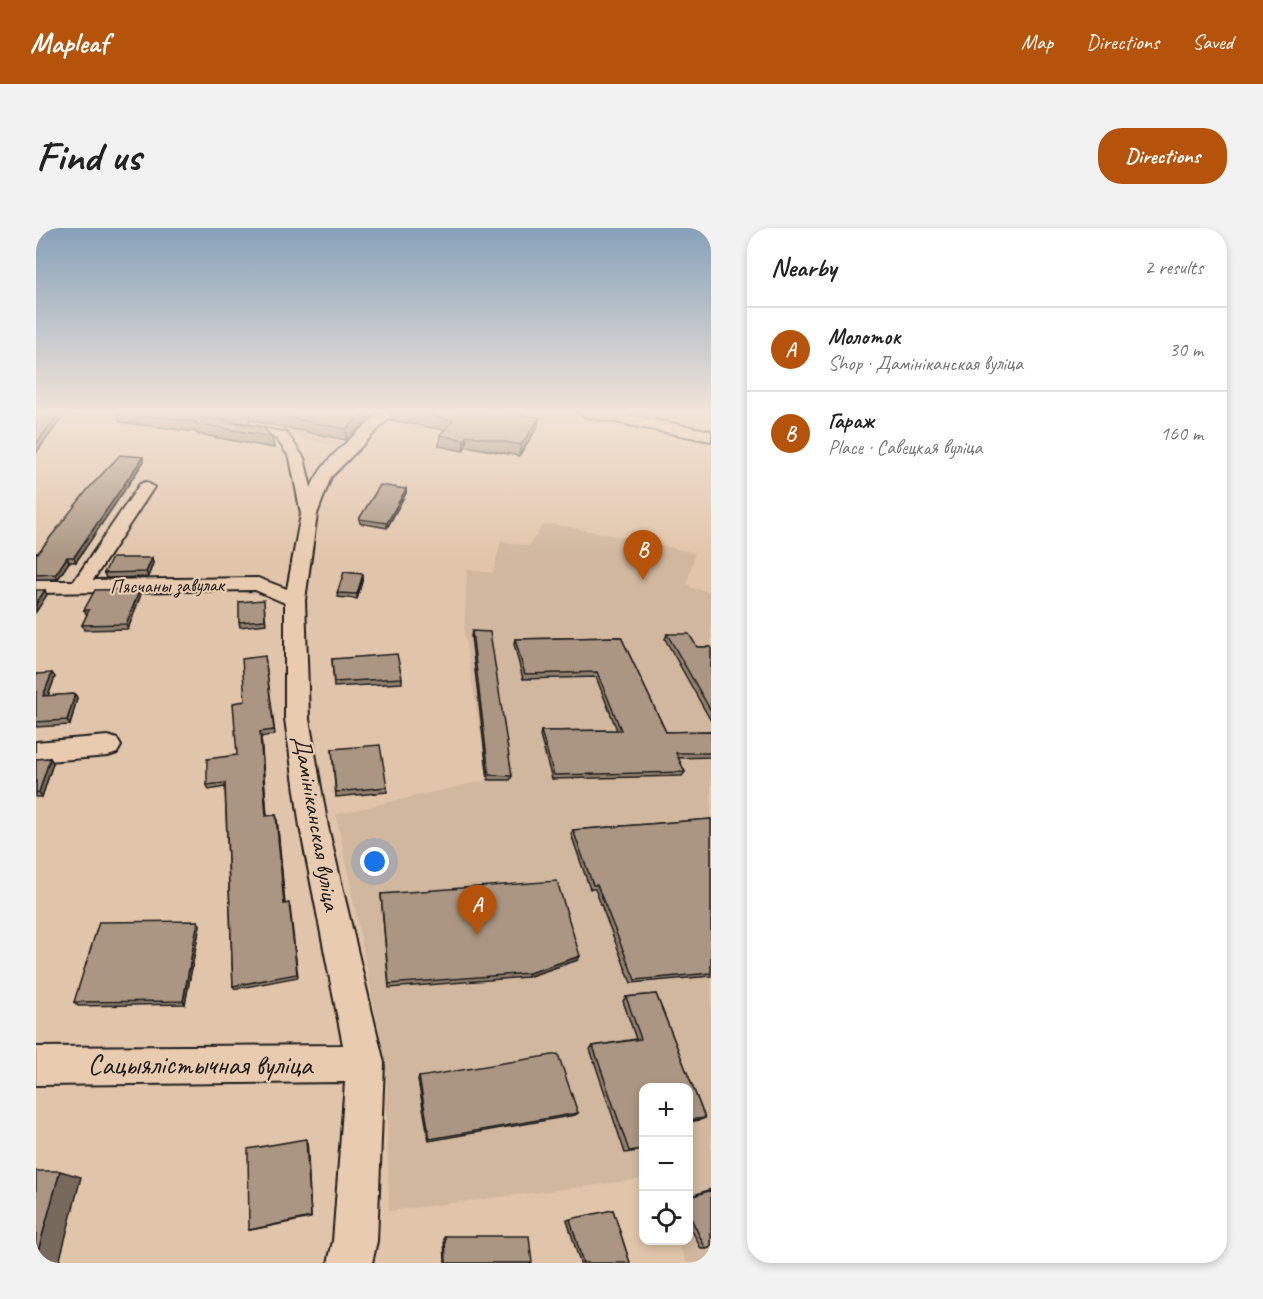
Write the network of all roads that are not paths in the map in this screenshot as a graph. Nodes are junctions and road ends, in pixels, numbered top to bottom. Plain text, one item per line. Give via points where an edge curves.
1 (297, 459) edge
2 (339, 459) edge
3 (146, 487) dead end
4 (309, 514) junction
5 (36, 587) edge
6 (79, 587) junction
7 (295, 600) junction
8 (108, 746) dead end
9 (36, 752) edge
10 (365, 1063) junction
11 (36, 1066) edge
12 (350, 1263) edge

1 - 4 street
2 - 4 street, Дамініканская вуліца via 324,476
3 - 6 street
4 - 7 street, Дамініканская вуліца
5 - 6 street, Пясчаны завулак
6 - 7 street, Пясчаны завулак via 258,584
7 - 10 street, Дамініканская вуліца via 297,719 314,827
8 - 9 street
10 - 11 street, Сацыялістычная вуліца
10 - 12 street, Дамініканская вуліца via 355,1241

